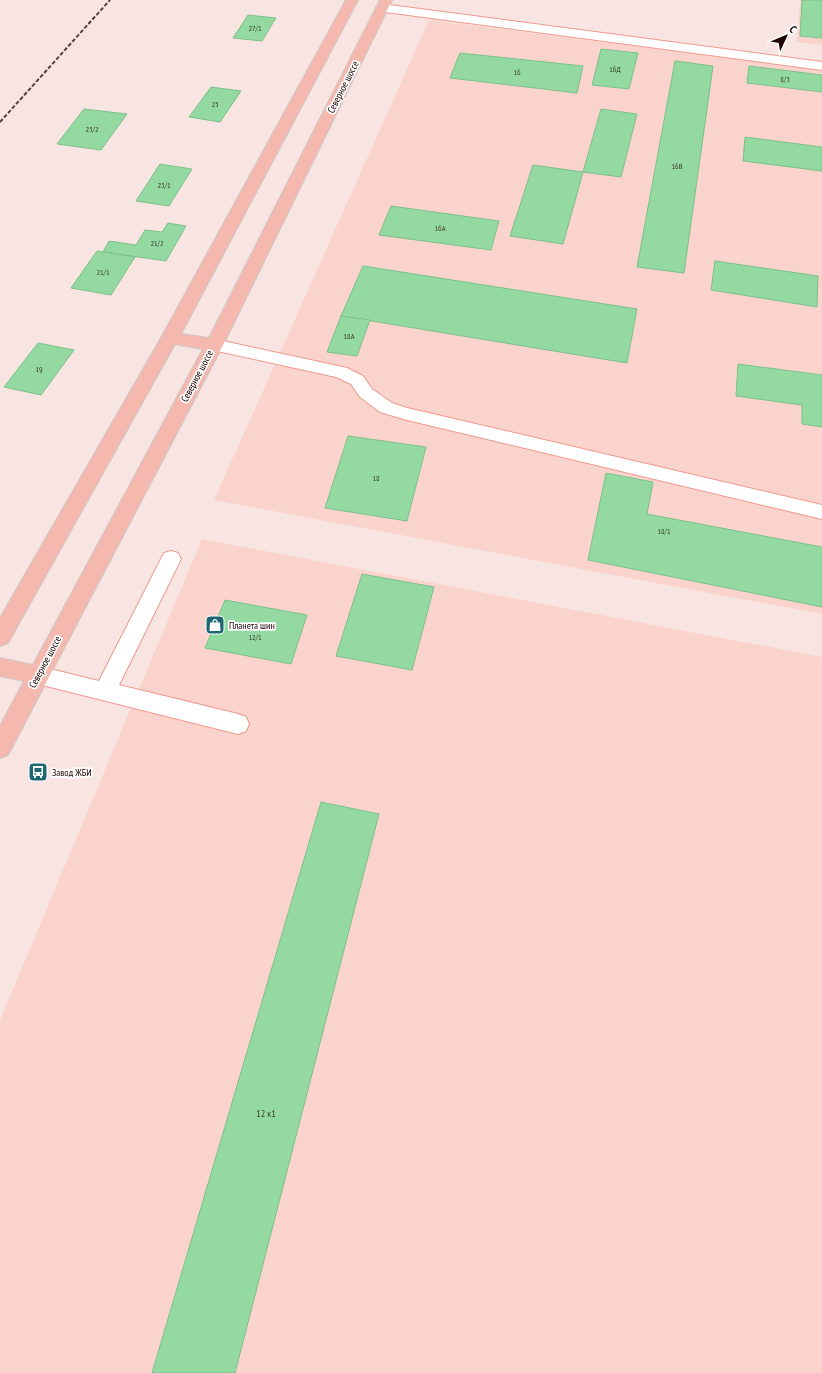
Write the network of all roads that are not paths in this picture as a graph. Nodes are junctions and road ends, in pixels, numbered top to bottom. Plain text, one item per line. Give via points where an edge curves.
1 (367, 4) edge
2 (822, 66) edge
3 (170, 338) junction
4 (214, 345) junction
5 (822, 512) edge
6 (171, 558) dead end
7 (0, 637) edge
8 (0, 667) edge
9 (38, 675) junction
10 (105, 691) junction
11 (238, 724) dead end
12 (0, 748) edge

1 - 2 lane
1 - 3 main road
1 - 4 main road, Северное шоссе
3 - 4 main road
3 - 7 main road
4 - 5 lane via 341,372 357,380 366,393 386,408 406,414
4 - 9 main road, Северное шоссе
6 - 10 lane
8 - 9 main road
9 - 10 lane
9 - 12 main road, Северное шоссе
10 - 11 lane

